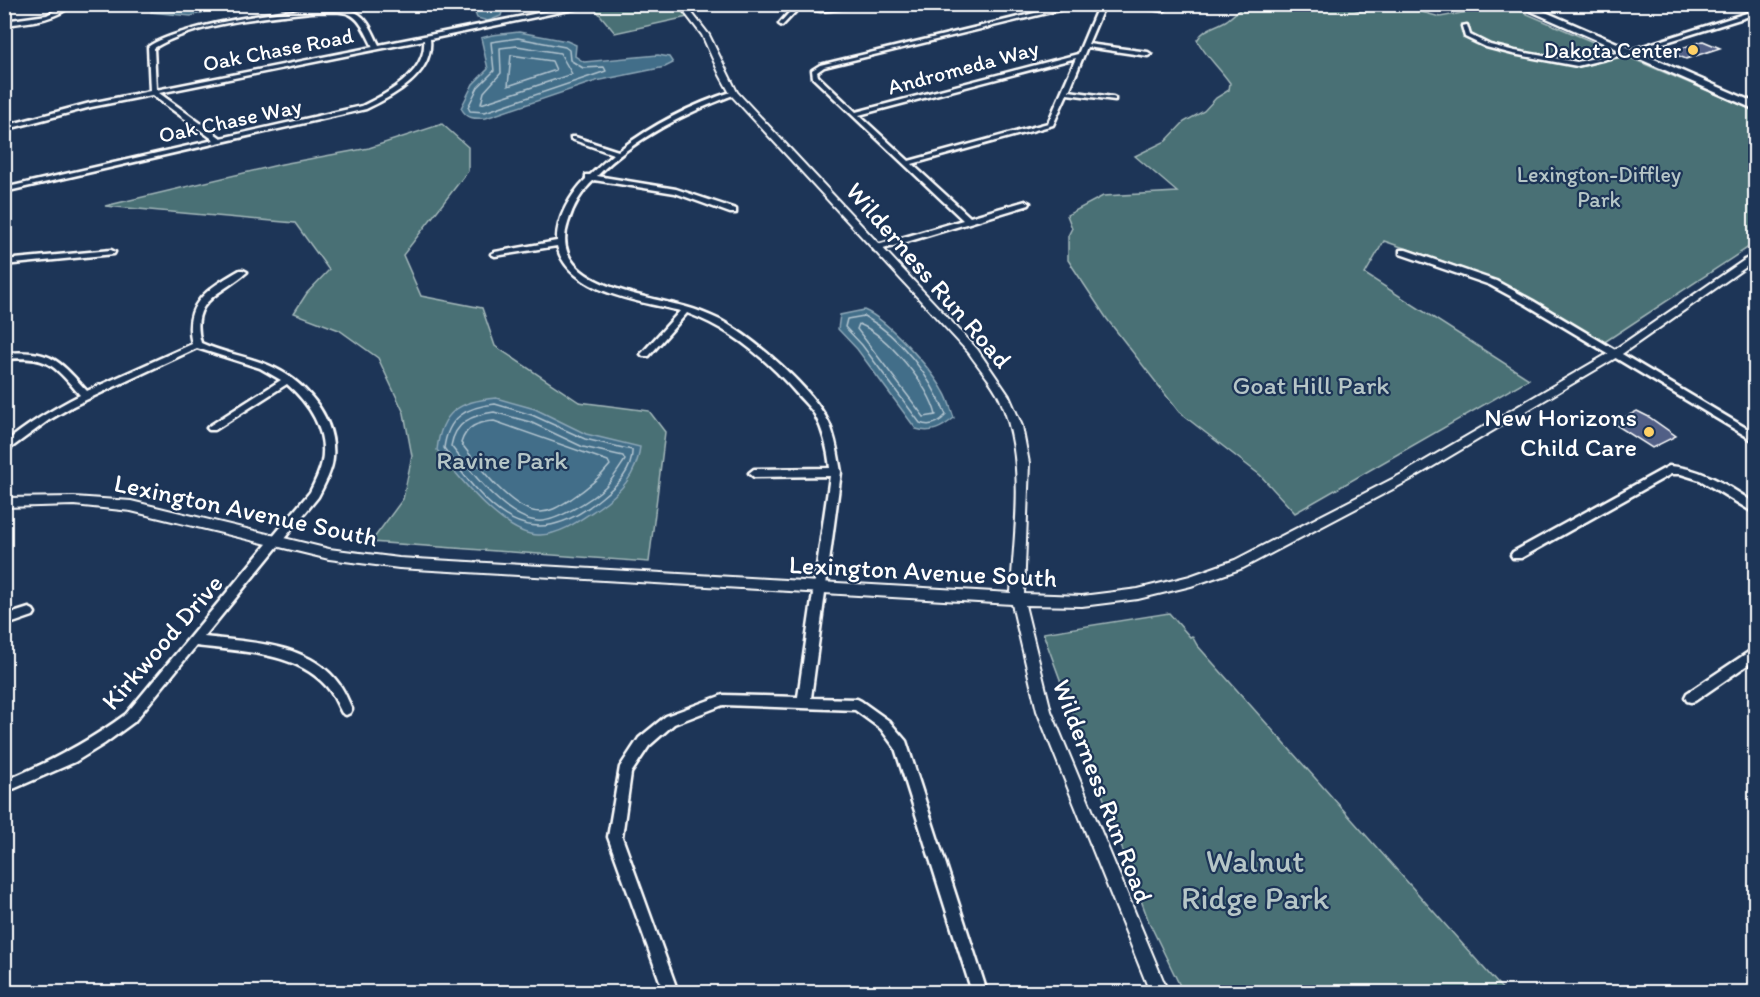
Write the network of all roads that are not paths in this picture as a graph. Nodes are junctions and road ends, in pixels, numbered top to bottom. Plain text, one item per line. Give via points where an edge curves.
1 (70, 4) edge
2 (595, 4) edge
3 (681, 4) edge
4 (781, 4) edge
5 (877, 4) edge
6 (1081, 4) edge
7 (1102, 4) edge
8 (1125, 4) edge
9 (1519, 4) edge
10 (1524, 4) edge
11 (797, 7) junction
12 (1163, 9) dead end
13 (1755, 12) edge
14 (4, 23) edge
15 (782, 24) dead end
16 (1465, 26) dead end
17 (427, 38) junction
18 (1085, 45) junction
19 (377, 48) junction
20 (1632, 52) junction
21 (1148, 54) dead end
22 (1080, 55) junction
23 (153, 92) junction
24 (1065, 92) junction
25 (734, 93) junction
26 (1113, 99) dead end
27 (1755, 100) edge
28 (1755, 107) edge
29 (855, 114) junction
30 (4, 128) edge
31 (573, 138) dead end
32 (220, 141) junction
33 (617, 153) junction
34 (908, 163) junction
35 (589, 177) junction
36 (4, 190) edge
37 (1026, 202) dead end
38 (733, 211) dead end
39 (968, 220) junction
40 (560, 243) junction
41 (877, 248) junction
42 (111, 252) dead end
43 (1403, 252) dead end
44 (495, 254) dead end
45 (1753, 261) edge
46 (4, 263) edge
47 (243, 272) dead end
48 (686, 310) junction
49 (196, 345) junction
50 (646, 354) dead end
51 (1615, 354) junction
52 (4, 356) edge
53 (289, 379) junction
54 (86, 396) junction
55 (212, 428) dead end
56 (1755, 439) edge
57 (4, 450) edge
58 (836, 472) junction
59 (754, 473) dead end
60 (4, 503) edge
61 (1755, 510) edge
62 (275, 541) junction
63 (1517, 555) dead end
64 (820, 589) junction
65 (1017, 599) junction
66 (29, 613) dead end
67 (4, 621) edge
68 (196, 641) junction
69 (1755, 652) edge
70 (1691, 697) dead end
71 (804, 702) junction
72 (346, 709) dead end
73 (4, 786) edge
74 (671, 993) edge
75 (980, 993) edge
76 (1159, 993) edge

1 - 14 street via 42,17
2 - 17 street, Oak Chase Road
3 - 25 street, Wilderness Run Road via 703,30 721,74
4 - 11 street
5 - 11 street via 842,9
6 - 29 street via 814,71 815,77
7 - 18 street
8 - 12 street
9 - 20 main road
10 - 20 main road
11 - 15 street
13 - 20 street
16 - 20 street via 1467,36 1488,46 1558,62 1594,62
17 - 19 street, Oak Chase Road
17 - 32 street, Oak Chase Way via 427,57 403,85 383,99 344,114
18 - 21 street
18 - 22 street
19 - 23 street, Oak Chase Road
19 - 23 street via 362,17 334,8 302,10 182,32 161,38 151,46
20 - 27 main road
20 - 28 main road
22 - 24 street
22 - 29 street, Andromeda Way
23 - 30 street, Oak Chase Road
23 - 32 street
24 - 26 street
24 - 34 street via 1051,124
25 - 33 street via 700,104
25 - 41 street, Wilderness Run Road
29 - 34 street
31 - 33 street
32 - 36 street, Oak Chase Way
33 - 35 street
34 - 39 street
35 - 38 street via 676,191
35 - 40 street via 563,219
37 - 39 street
39 - 41 street
40 - 44 street
40 - 48 street via 569,264 592,283
41 - 65 street, Wilderness Run Road via 973,351 1004,396 1016,426 1023,463
42 - 46 street
43 - 51 street via 1492,284
45 - 51 street, Lexington Avenue South
47 - 49 street via 219,286 196,309 190,328
48 - 50 street
48 - 58 street via 731,328 768,356 820,414 832,442
49 - 53 street via 263,366
49 - 54 street
51 - 56 street
51 - 65 street, Lexington Avenue South via 1406,477 1239,564 1138,594 1082,601
52 - 54 street via 31,353 51,358
53 - 55 street
53 - 62 street, Kirkwood Drive via 312,405 326,433 328,454 314,494
54 - 57 street via 42,421
58 - 59 street
58 - 64 street
60 - 62 street, Lexington Avenue South via 74,501 131,506
61 - 63 street via 1705,477 1687,470 1669,470
62 - 64 street, Lexington Avenue South via 329,554 399,563
62 - 68 street, Kirkwood Drive
64 - 65 street, Lexington Avenue South
64 - 71 street
65 - 76 street, Wilderness Run Road via 1044,711
66 - 67 street
68 - 72 street via 283,654 314,665 340,693
68 - 73 street, Kirkwood Drive via 130,718 97,744 58,766
69 - 70 street
71 - 74 street via 723,700 670,720 645,742 625,771 615,837
71 - 75 street via 857,705 885,725 901,745

